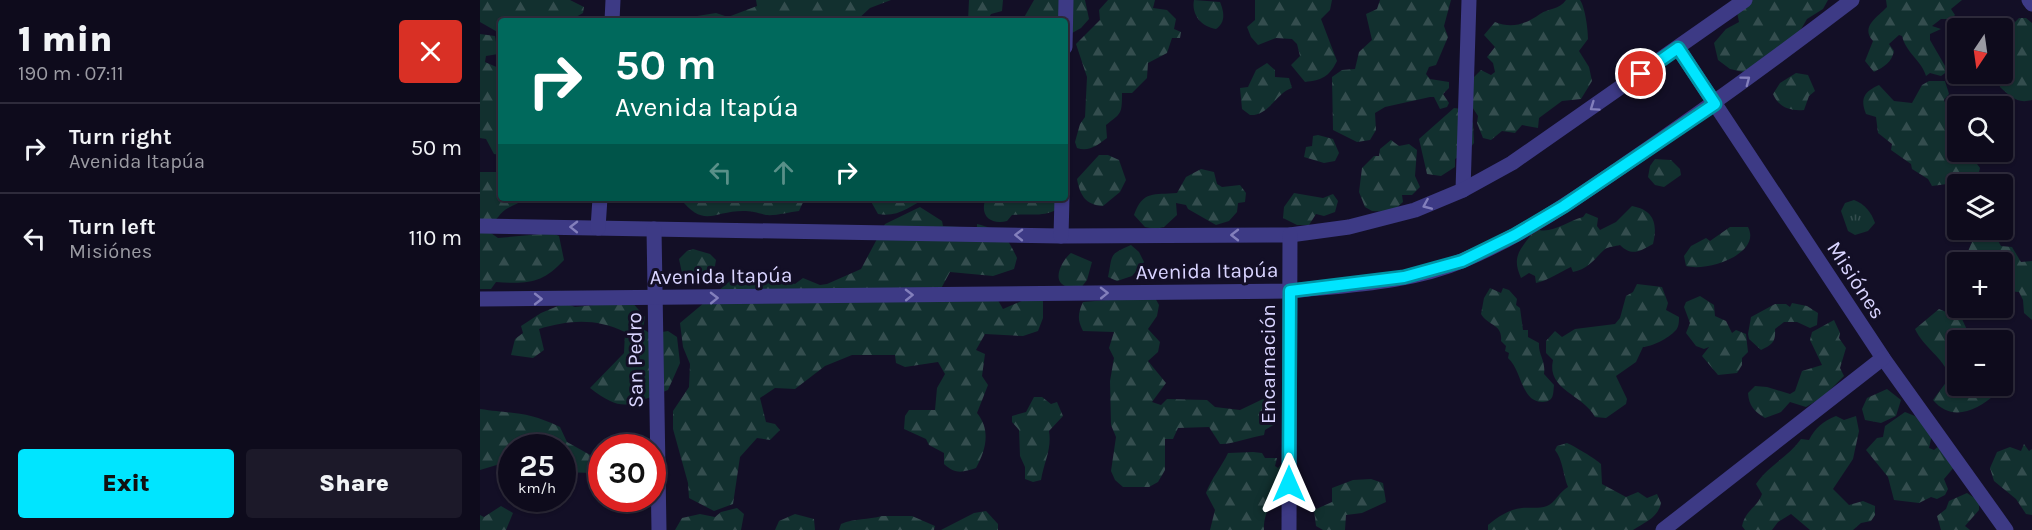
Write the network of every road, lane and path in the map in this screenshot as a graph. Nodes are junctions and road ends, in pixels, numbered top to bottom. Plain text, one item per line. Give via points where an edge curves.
1 (613, 0) edge
2 (1066, 0) edge
3 (1469, 0) edge
4 (1745, 0) edge
5 (1852, 0) edge
6 (2029, 0) edge
7 (2032, 4) edge
8 (612, 18) edge
9 (1066, 18) edge
10 (1678, 48) junction
11 (1715, 104) junction
12 (1463, 190) junction
13 (600, 201) edge
14 (1062, 201) edge
15 (480, 226) edge
16 (598, 228) junction
17 (654, 229) junction
18 (1290, 235) junction
19 (1061, 236) junction
20 (1290, 291) junction
21 (655, 298) junction
22 (480, 299) edge
23 (1883, 358) junction
24 (659, 530) edge
25 (1289, 530) edge
26 (1663, 530) edge
27 (2006, 530) edge

1 - 8 street
2 - 9 street
3 - 12 street
4 - 10 street, Avenida Itapúa
11 -> 5 street, Avenida Itapúa
6 - 7 street
10 - 11 street, Misiónes
10 -> 12 street, Avenida Itapúa via 1512,163
11 - 20 street, Avenida Itapúa via 1564,206 1462,261 1404,277
11 - 23 street, Misiónes
12 -> 18 street, Avenida Itapúa via 1404,213 1348,227
13 - 16 street
14 - 19 street
16 -> 15 street, Avenida Itapúa
16 - 17 street, Avenida Itapúa
19 -> 17 street, Avenida Itapúa
17 - 21 street, San Pedro
18 -> 19 street, Avenida Itapúa
18 - 20 street, Encarnación
21 -> 20 street, Avenida Itapúa
20 - 25 street, Encarnación
22 -> 21 street, Avenida Itapúa
21 - 24 street, San Pedro
23 - 26 street
23 - 27 street, Misiónes

